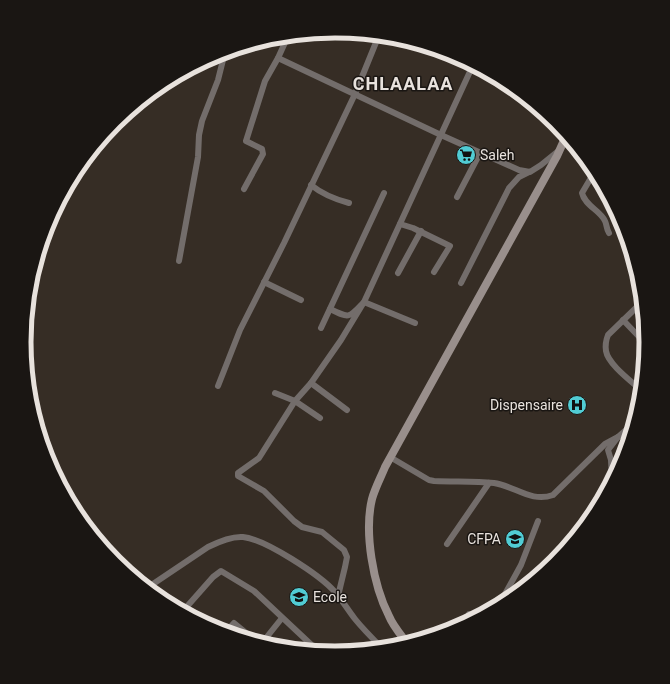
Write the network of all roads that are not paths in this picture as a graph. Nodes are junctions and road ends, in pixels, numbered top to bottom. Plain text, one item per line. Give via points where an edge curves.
1 (376, 41) edge
2 (285, 43) edge
3 (278, 58) junction
4 (223, 59) edge
5 (471, 70) edge
6 (355, 94) junction
7 (441, 135) junction
8 (564, 142) edge
9 (560, 150) junction
10 (480, 153) junction
11 (530, 172) junction
12 (591, 178) edge
13 (311, 185) junction
14 (244, 189) dead end
15 (384, 193) dead end
16 (457, 197) dead end
17 (349, 204) dead end
18 (400, 224) junction
19 (421, 231) junction
20 (609, 233) dead end
21 (179, 261) dead end
22 (434, 272) dead end
23 (398, 273) dead end
24 (264, 282) junction
25 (461, 283) dead end
26 (301, 300) dead end
27 (364, 302) junction
28 (637, 307) edge
29 (330, 309) junction
30 (623, 320) junction
31 (415, 323) dead end
32 (321, 328) dead end
33 (639, 336) edge
34 (311, 382) junction
35 (636, 385) edge
36 (218, 386) dead end
37 (275, 393) dead end
38 (295, 401) junction
39 (346, 410) dead end
40 (320, 418) dead end
41 (626, 430) edge
42 (618, 437) junction
43 (390, 457) junction
44 (611, 468) edge
45 (489, 483) junction
46 (538, 521) dead end
47 (447, 544) dead end
48 (152, 585) edge
49 (505, 594) edge
50 (338, 596) junction
51 (186, 607) edge
52 (282, 618) junction
53 (230, 627) edge
54 (246, 633) edge
55 (266, 638) edge
56 (404, 638) edge
57 (377, 643) edge
58 (309, 644) edge

1 - 6 street
2 - 3 street
3 - 6 street
3 - 14 street via 265,81 246,141 262,149 263,154
4 - 21 street via 202,121 198,158
5 - 7 street
6 - 7 street
6 - 13 street
7 - 10 street
7 - 18 street
8 - 9 main road
9 - 11 street
9 - 43 main road
10 - 11 street via 519,170
10 - 16 street
11 - 25 street via 519,177 509,188
12 - 20 street via 582,193 586,202 605,220
13 - 17 street via 331,198
13 - 24 street
15 - 29 street
18 - 19 street
18 - 27 street
19 - 22 street via 450,246
19 - 23 street
24 - 26 street
24 - 36 street via 237,337
27 - 29 street via 349,316
27 - 31 street
27 - 34 street
28 - 30 street
29 - 32 street
30 - 33 street
30 - 35 street via 608,335 607,356
34 - 38 street
34 - 39 street
37 - 38 street
38 - 40 street
38 - 50 street via 260,458 240,470 238,476 264,491 294,522 302,527 322,532 344,550 347,556
41 - 42 street
42 - 44 street via 608,450
42 - 45 street via 605,444 553,495 545,498 537,498
43 - 45 street via 429,480
43 - 56 main road via 372,497 369,532 375,577 381,598
45 - 47 street
46 - 49 street via 522,565
48 - 50 street via 208,547 232,538 243,537 260,541 282,554 322,580
50 - 57 street
51 - 52 street via 221,571 254,591
52 - 55 street
52 - 58 street
53 - 54 street via 234,623

